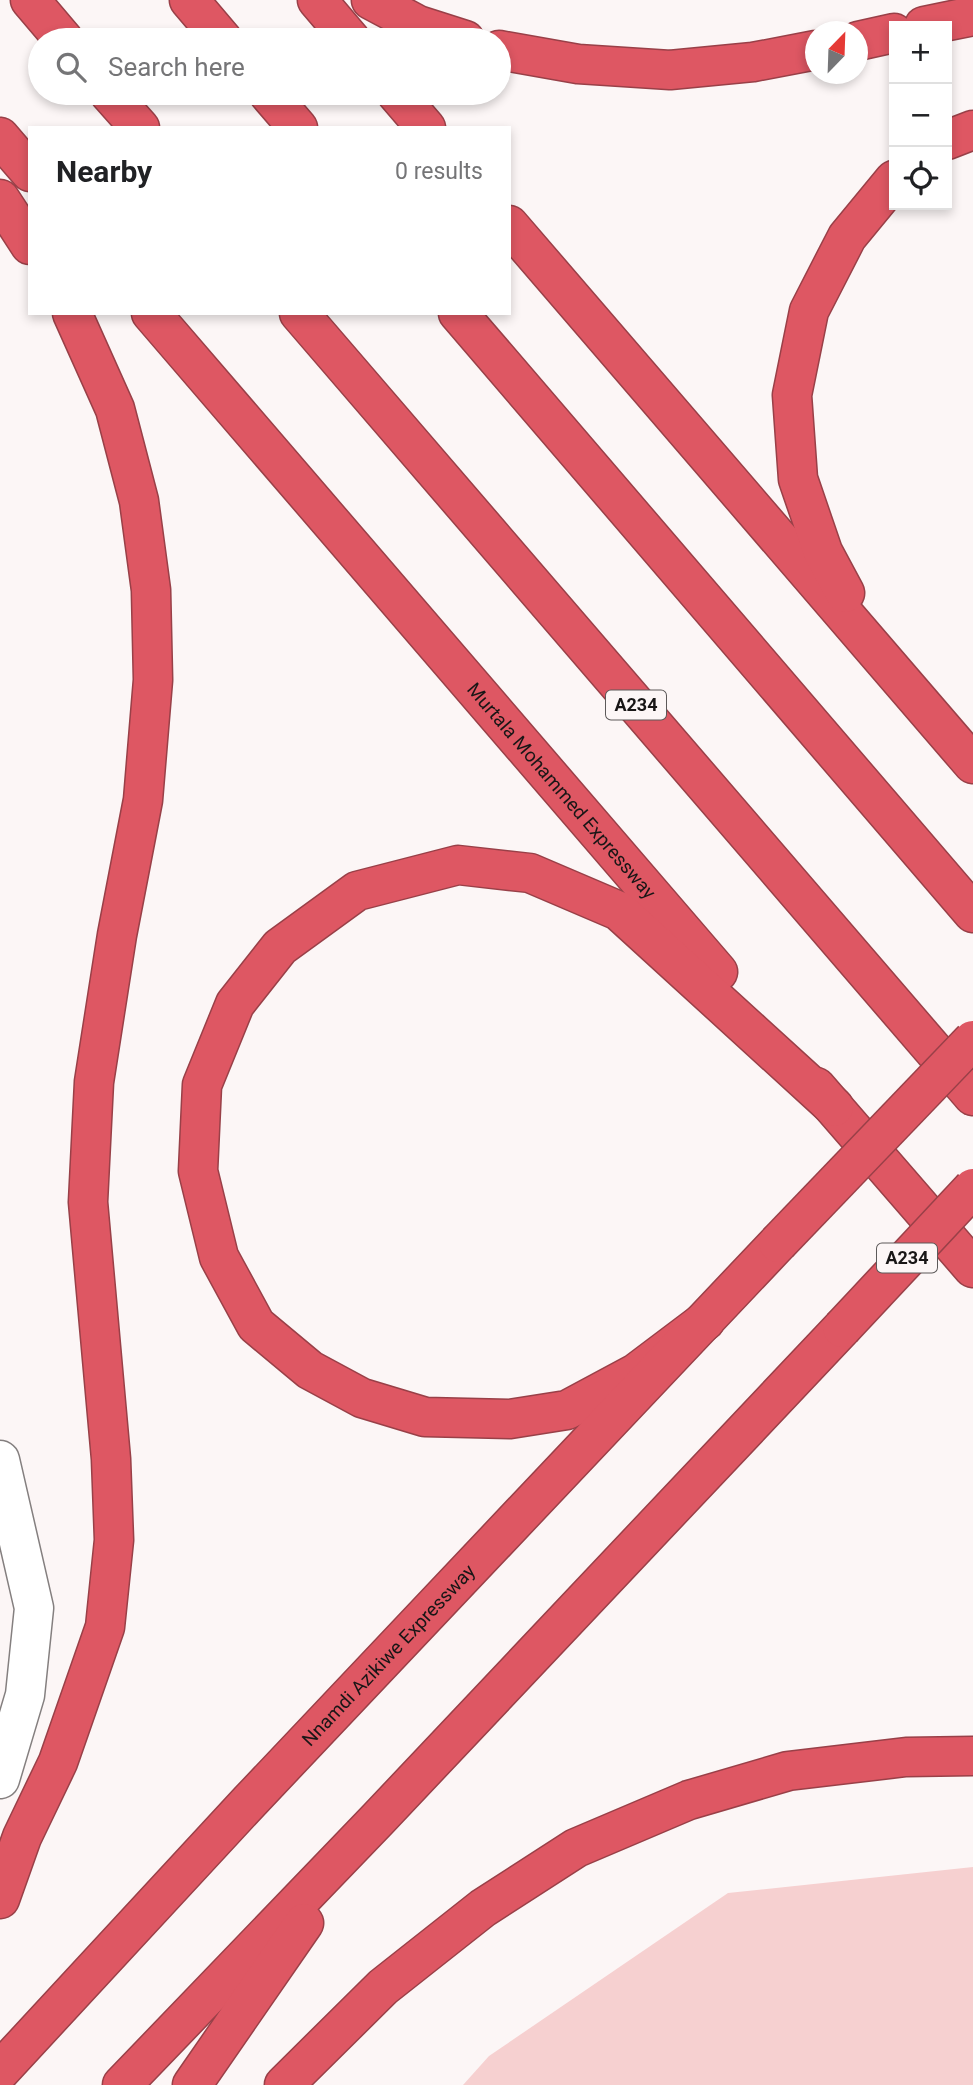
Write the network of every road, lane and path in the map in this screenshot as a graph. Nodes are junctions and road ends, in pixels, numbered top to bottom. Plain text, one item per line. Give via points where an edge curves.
1 (30, 0) edge
2 (188, 0) edge
3 (317, 0) edge
4 (371, 0) edge
5 (973, 16) edge
6 (948, 21) edge
7 (54, 28) edge
8 (212, 28) edge
9 (341, 28) edge
10 (427, 28) edge
11 (889, 34) edge
12 (868, 39) edge
13 (511, 52) edge
14 (805, 52) edge
15 (120, 105) edge
16 (278, 105) edge
17 (406, 105) edge
18 (138, 126) edge
19 (296, 126) edge
20 (424, 126) edge
21 (973, 130) edge
22 (0, 137) edge
23 (952, 138) edge
24 (28, 170) edge
25 (889, 186) edge
26 (0, 198) edge
27 (511, 227) edge
28 (28, 243) edge
29 (73, 315) edge
30 (153, 315) edge
31 (301, 315) edge
32 (460, 315) edge
33 (916, 700) junction
34 (973, 764) edge
35 (973, 914) edge
36 (973, 1040) edge
37 (973, 1096) edge
38 (834, 1107) junction
39 (973, 1188) edge
40 (973, 1268) edge
41 (705, 1321) junction
42 (0, 1460) edge
43 (973, 1756) edge
44 (0, 1779) edge
45 (378, 1819) junction
46 (11, 1851) edge
47 (0, 1899) edge
48 (0, 2071) edge
49 (122, 2085) edge
50 (191, 2085) edge
51 (284, 2085) edge

1 - 7 highway
2 - 8 highway
3 - 9 highway
4 - 10 highway
5 - 6 highway
11 - 12 highway
13 - 14 highway via 578,64 670,71
15 - 18 highway
16 - 19 highway
17 - 20 highway
21 - 23 highway
22 - 24 highway
25 - 33 highway via 847,237 810,311 792,395 798,479 822,552 860,621
26 - 28 highway
27 - 33 highway
29 - 46 highway via 115,409 139,501 151,590 153,680 144,800 94,1082 88,1202 114,1540 105,1627 58,1762
30 - 38 highway, Murtala Mohammed Expressway
31 - 37 highway, A234
32 - 35 highway
33 - 34 highway
36 - 41 highway, Nnamdi Azikiwe Expressway, bridge
38 - 40 highway, Murtala Mohammed Expressway
38 - 41 highway via 619,911 530,873 458,865 357,891 280,947 235,1004 202,1085 198,1171 219,1257 256,1325 310,1370 362,1398 425,1417 510,1419 567,1410 636,1373
39 - 45 highway, A234, bridge
41 - 48 highway, Nnamdi Azikiwe Expressway
42 - 44 street via 34,1608 25,1695
43 - 51 highway via 906,1757 788,1771 689,1800 576,1848 483,1908 383,1987
45 - 49 highway
45 - 50 highway
46 - 47 highway

